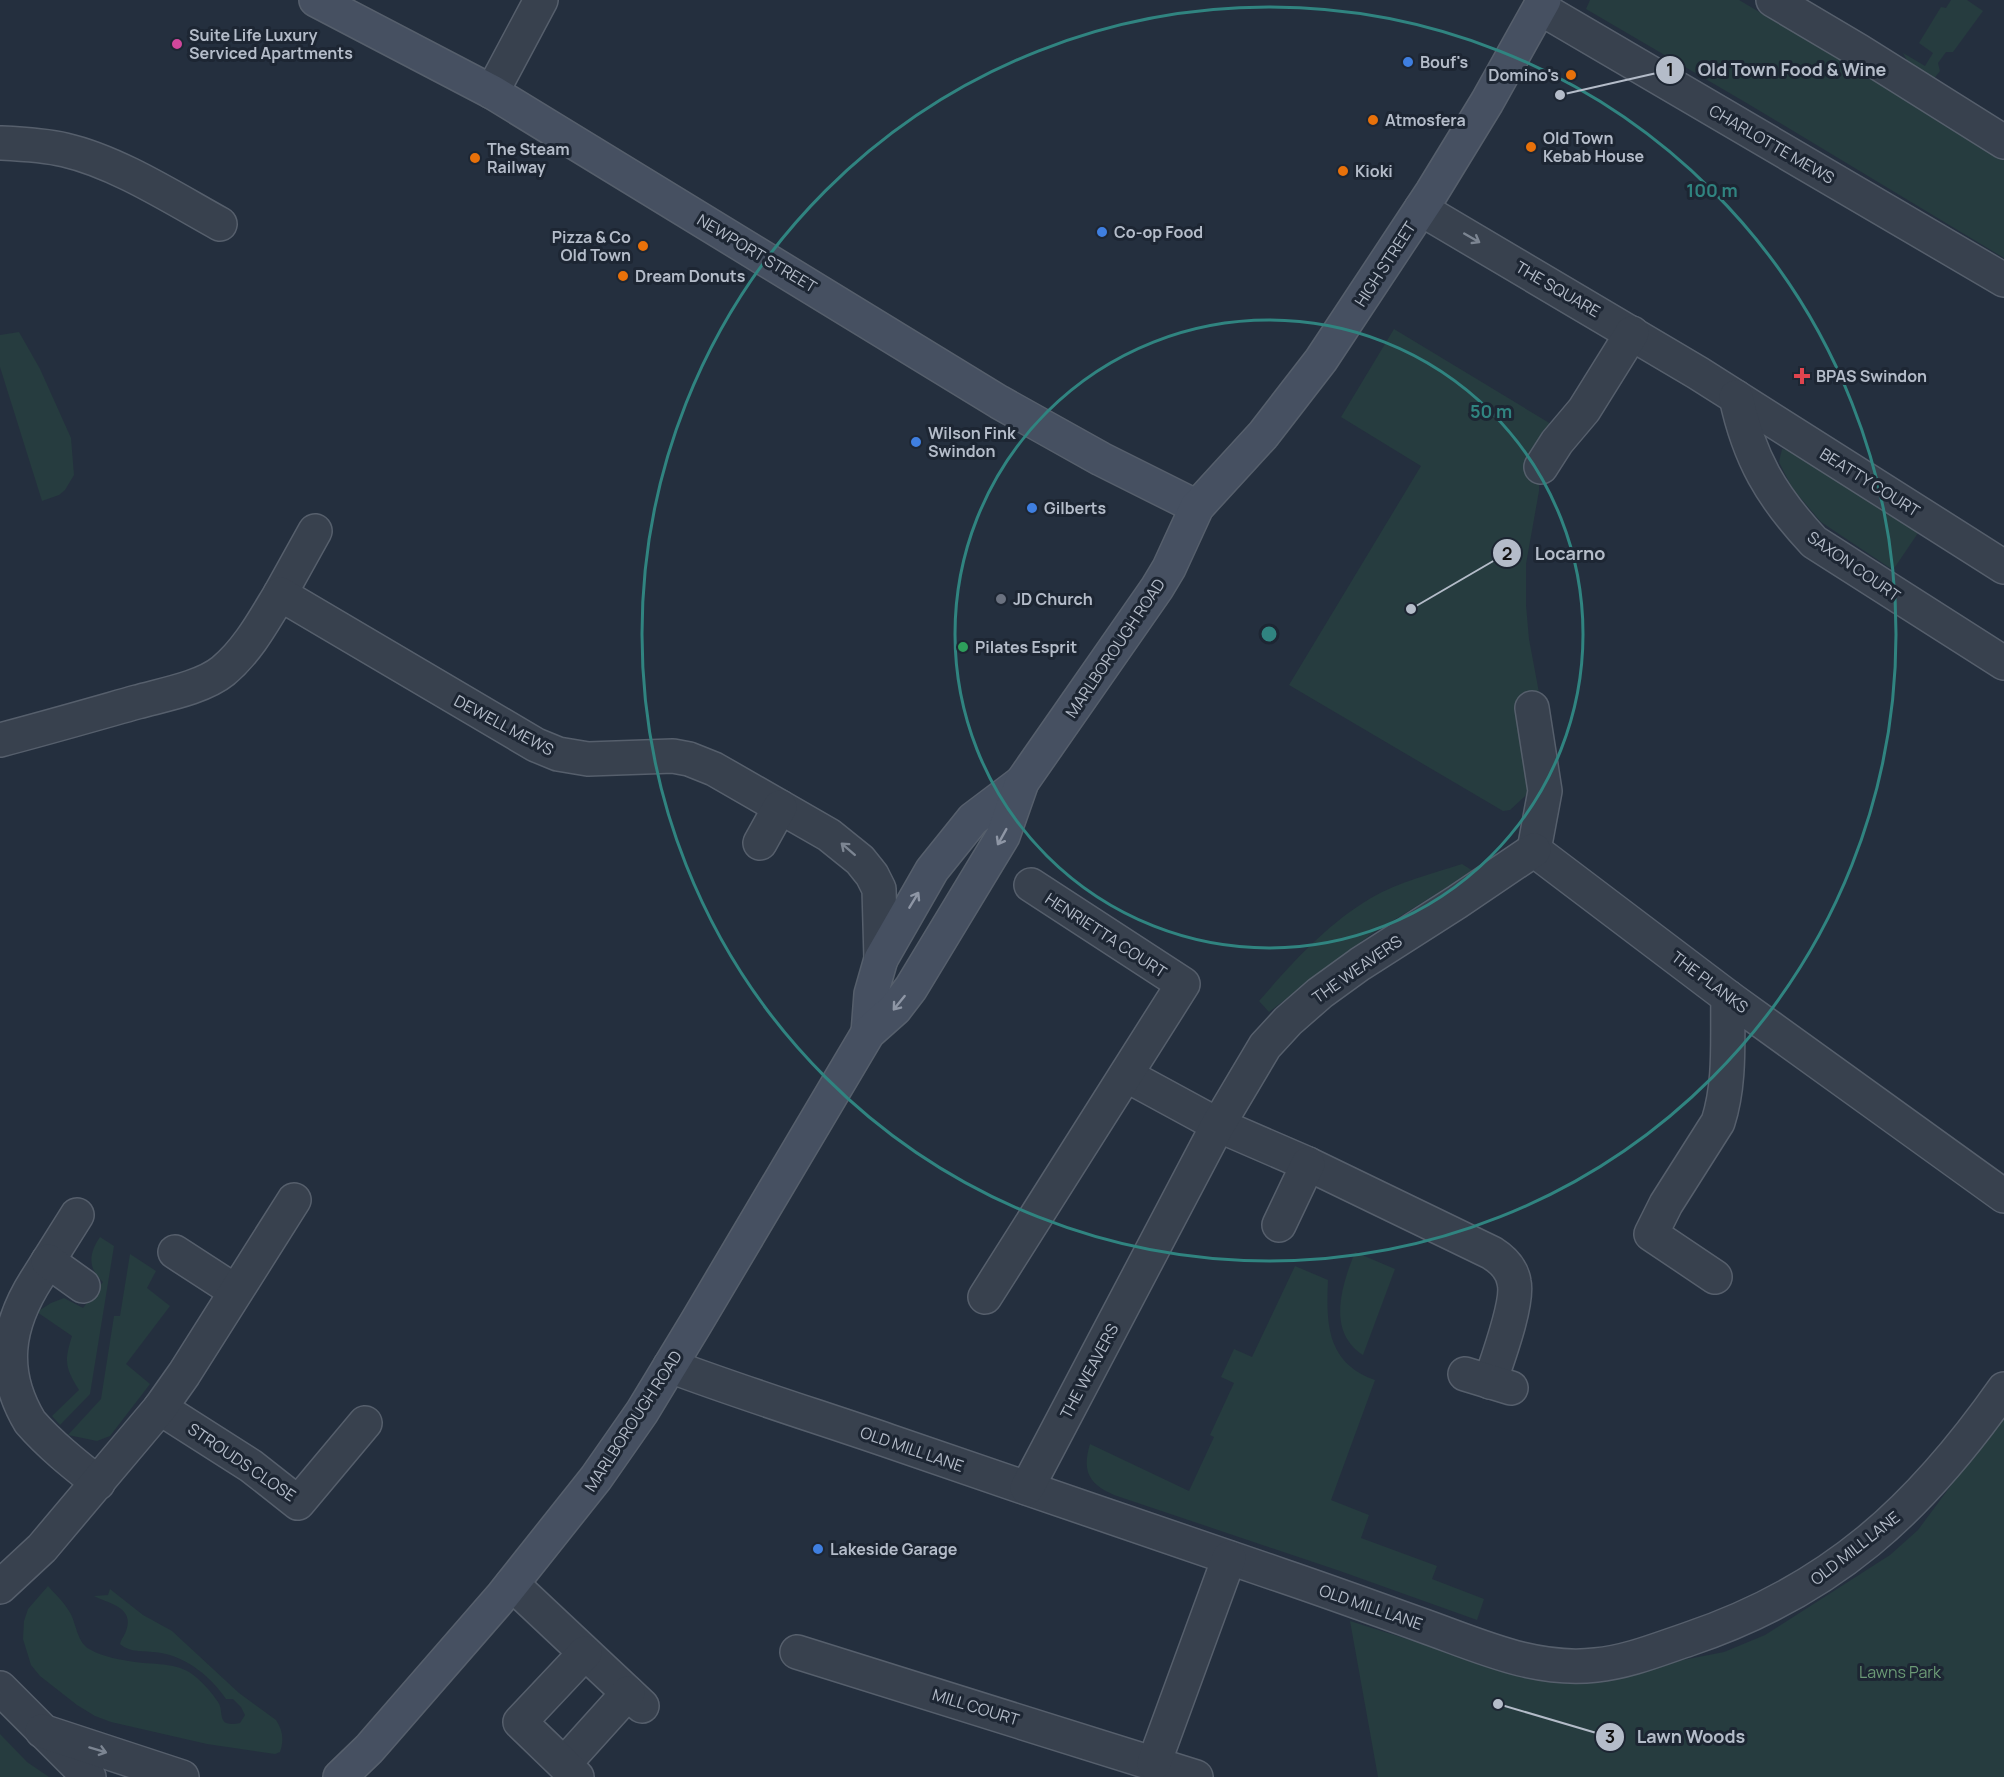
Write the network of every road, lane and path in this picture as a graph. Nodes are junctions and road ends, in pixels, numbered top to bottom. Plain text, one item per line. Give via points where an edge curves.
1 (316, 0) edge
2 (542, 0) edge
3 (1773, 0) edge
4 (1542, 4) edge
5 (492, 92) junction
6 (2004, 142) edge
7 (0, 143) edge
8 (1421, 209) junction
9 (220, 224) dead end
10 (2004, 280) edge
11 (1632, 333) junction
12 (1736, 397) junction
13 (1541, 467) dead end
14 (1197, 507) junction
15 (315, 531) dead end
16 (2004, 567) edge
17 (279, 594) junction
18 (2004, 663) edge
19 (1532, 708) dead end
20 (0, 740) edge
21 (1022, 782) junction
22 (780, 807) junction
23 (760, 843) dead end
24 (1534, 850) junction
25 (1031, 885) dead end
26 (881, 959) junction
27 (1728, 997) junction
28 (868, 1033) junction
29 (1126, 1076) junction
30 (1218, 1125) junction
31 (1308, 1164) junction
32 (2004, 1196) edge
33 (294, 1200) dead end
34 (77, 1215) dead end
35 (1279, 1225) dead end
36 (175, 1252) dead end
37 (48, 1261) junction
38 (1715, 1277) dead end
39 (83, 1286) dead end
40 (235, 1291) junction
41 (985, 1298) dead end
42 (670, 1366) junction
43 (1489, 1381) dead end
44 (2004, 1389) edge
45 (160, 1408) junction
46 (365, 1423) dead end
47 (98, 1483) junction
48 (1027, 1488) junction
49 (1229, 1558) junction
50 (512, 1584) junction
51 (0, 1587) edge
52 (797, 1652) dead end
53 (585, 1653) junction
54 (0, 1688) edge
55 (42, 1731) junction
56 (1154, 1763) junction
57 (570, 1771) edge
58 (339, 1775) edge
59 (89, 1777) edge
60 (182, 1777) edge
61 (1196, 1777) edge

1 - 5 main road, NEWPORT STREET
2 - 5 street
3 - 6 street
4 - 8 main road, HIGH STREET
4 - 10 street, CHARLOTTE MEWS
5 - 14 main road, NEWPORT STREET via 999,402
7 - 9 street via 65,150 101,162
8 -> 11 street, THE SQUARE
8 - 14 main road, HIGH STREET via 1321,360 1263,435
11 - 12 street, THE SQUARE
11 - 13 street via 1595,394
12 - 16 street, BEATTY COURT
12 - 18 street, SAXON COURT via 1743,430 1768,484 1814,542
14 - 21 main road, MARLBOROUGH ROAD via 1157,588
15 - 17 street
17 - 20 street via 239,655 220,673 201,683
17 - 22 street, DEWELL MEWS via 536,745 588,759 689,759
19 - 24 street via 1545,791
26 -> 21 main road, MARLBOROUGH ROAD via 944,854 973,819
21 -> 28 main road, MARLBOROUGH ROAD via 1004,836 911,988
22 - 23 street
26 -> 22 street, DEWELL MEWS via 881,902 872,875 842,844
24 - 27 street, THE PLANKS
24 - 30 street, THE WEAVERS via 1360,964 1288,1020 1265,1046
25 - 29 street, HENRIETTA COURT via 1183,984
26 - 28 main road, MARLBOROUGH ROAD via 871,994
27 - 32 street, THE PLANKS
27 - 38 street via 1726,1083 1720,1115 1651,1234
28 - 42 main road, MARLBOROUGH ROAD
29 - 30 street
29 - 41 street, HENRIETTA COURT
30 - 31 street
30 - 48 street, THE WEAVERS
31 - 35 street
31 - 43 street via 1503,1260 1515,1284 1514,1296
33 - 40 street
34 - 37 street
36 - 40 street
37 - 39 street
37 - 47 street via 24,1298 9,1332 4,1354 7,1379 29,1421
40 - 45 street
42 - 48 street, OLD MILL LANE
42 - 50 main road, MARLBOROUGH ROAD via 597,1478
44 - 49 street, OLD MILL LANE via 1923,1491 1831,1570 1752,1615 1623,1660 1560,1666 1508,1656
45 - 46 street, STROUDS CLOSE via 251,1466 298,1503
45 - 47 street
47 - 51 street via 24,1566
48 - 49 street, OLD MILL LANE
49 - 56 street
50 - 53 street
50 - 58 main road, MARLBOROUGH ROAD via 369,1749
52 - 56 street, MILL COURT
53 - 57 street via 520,1722
53 - 57 street via 635,1700
54 - 55 street
55 - 59 street
55 -> 60 street
56 - 61 street, MILL COURT

